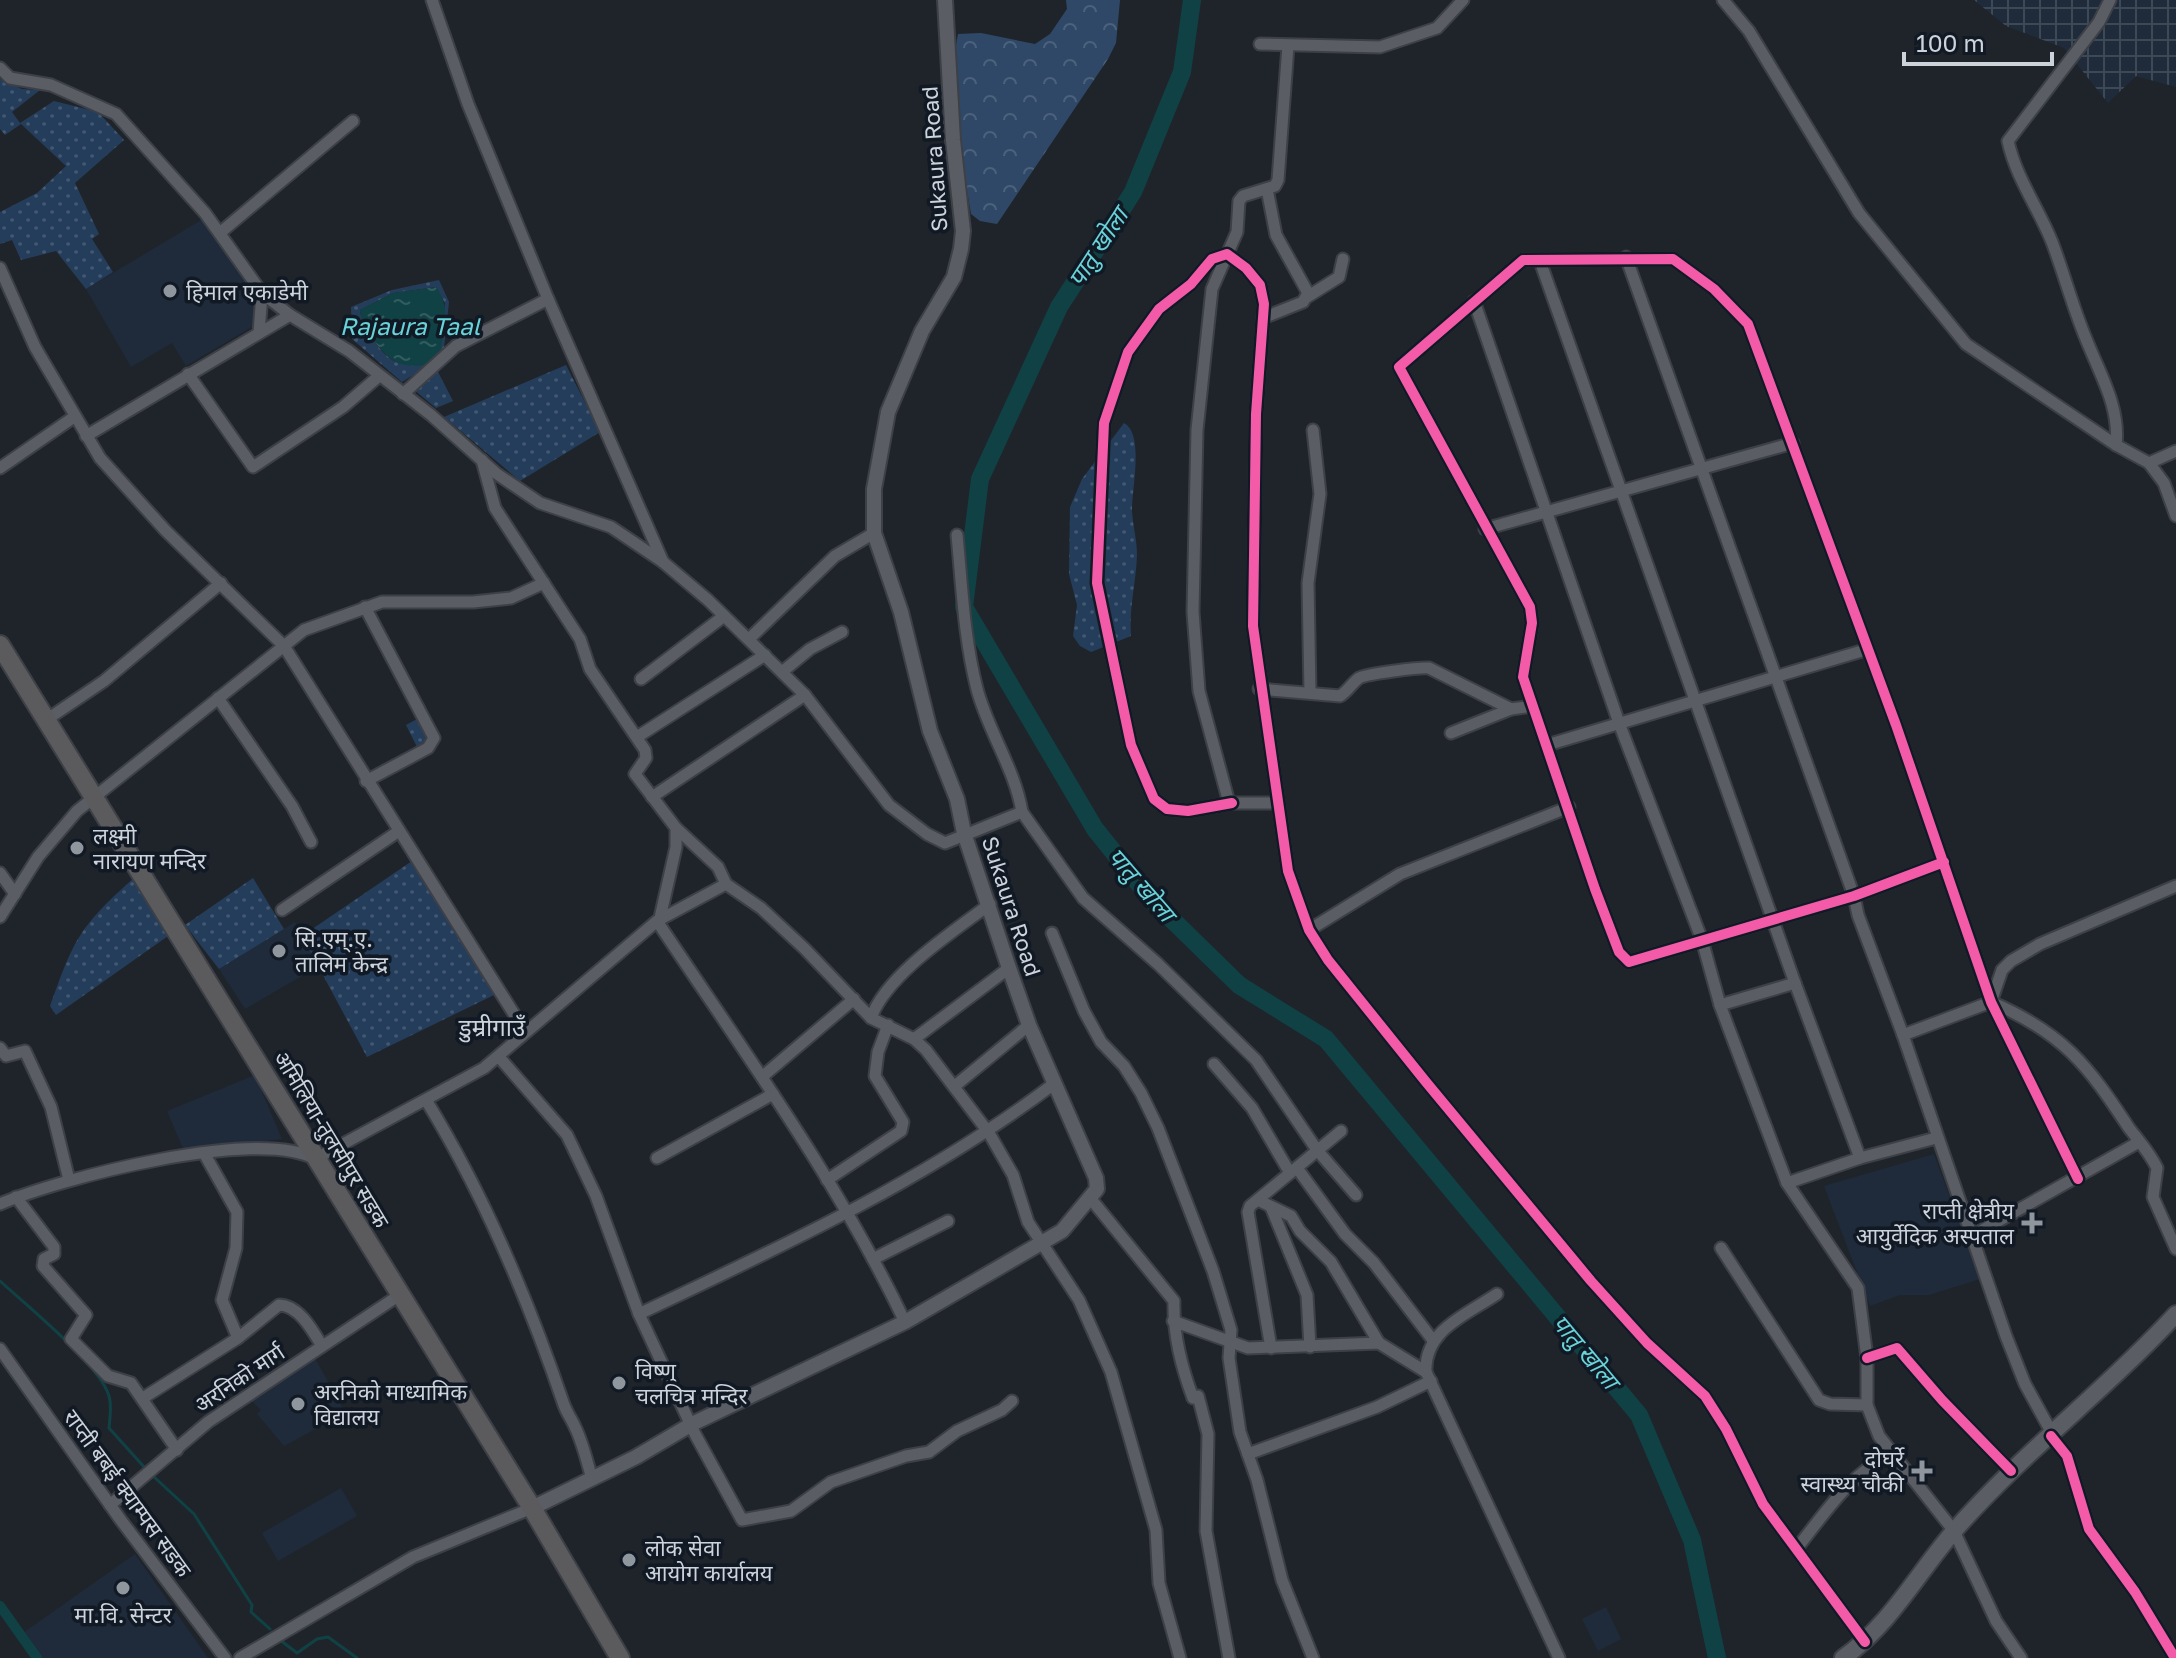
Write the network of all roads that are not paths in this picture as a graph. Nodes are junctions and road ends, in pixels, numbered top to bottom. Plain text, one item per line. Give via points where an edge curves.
1 (432, 0) edge
2 (945, 0) edge
3 (1463, 0) edge
4 (1723, 0) edge
5 (2110, 0) edge
6 (1260, 44) dead end
7 (1288, 46) junction
8 (0, 68) edge
9 (353, 121) dead end
10 (1267, 189) junction
11 (221, 232) junction
12 (1227, 254) junction
13 (1626, 257) junction
14 (1343, 259) dead end
15 (1540, 261) junction
16 (0, 268) edge
17 (262, 293) junction
18 (1307, 297) junction
19 (548, 299) junction
20 (1474, 301) junction
21 (290, 315) junction
22 (1263, 318) junction
23 (259, 333) junction
24 (188, 374) junction
25 (379, 376) junction
26 (403, 394) junction
27 (74, 417) junction
28 (1313, 430) dead end
29 (86, 436) junction
30 (1793, 443) junction
31 (2116, 445) junction
32 (2176, 451) edge
33 (482, 460) junction
34 (2149, 463) junction
35 (0, 468) edge
36 (1703, 471) junction
37 (1623, 492) junction
38 (1548, 513) junction
39 (2176, 516) edge
40 (1485, 529) junction
41 (874, 533) junction
42 (957, 535) dead end
43 (663, 562) junction
44 (221, 583) junction
45 (544, 583) junction
46 (365, 607) junction
47 (724, 616) junction
48 (842, 632) dead end
49 (749, 639) junction
50 (0, 645) edge
51 (284, 646) junction
52 (1865, 650) junction
53 (765, 655) junction
54 (782, 672) junction
55 (641, 679) dead end
56 (1774, 679) junction
57 (1259, 689) junction
58 (1310, 693) junction
59 (805, 695) junction
60 (218, 698) junction
61 (1697, 703) junction
62 (1533, 706) junction
63 (1511, 709) junction
64 (46, 720) junction
65 (1619, 723) junction
66 (1451, 733) dead end
67 (637, 737) junction
68 (1547, 745) junction
69 (366, 781) junction
70 (94, 796) junction
71 (652, 797) junction
72 (1232, 803) junction
73 (1276, 803) junction
74 (1569, 807) junction
75 (1022, 812) junction
76 (676, 828) junction
77 (399, 831) junction
78 (964, 833) junction
79 (311, 842) dead end
80 (1944, 862) junction
81 (0, 873) edge
82 (726, 884) junction
83 (2176, 886) edge
84 (15, 894) junction
85 (1854, 896) junction
86 (990, 904) junction
87 (282, 910) dead end
88 (0, 917) edge
89 (1773, 918) junction
90 (658, 920) junction
91 (1309, 930) junction
92 (1052, 933) dead end
93 (1702, 940) junction
94 (1009, 968) junction
95 (1795, 983) junction
96 (854, 999) junction
97 (1991, 1002) junction
98 (1720, 1005) junction
99 (871, 1018) junction
100 (888, 1025) junction
101 (1029, 1025) junction
102 (524, 1030) junction
103 (1903, 1035) junction
104 (914, 1039) junction
105 (0, 1048) edge
106 (499, 1057) junction
107 (1214, 1064) dead end
108 (763, 1076) junction
109 (1055, 1083) junction
110 (956, 1085) junction
111 (773, 1094) junction
112 (426, 1100) junction
113 (1341, 1131) dead end
114 (989, 1133) junction
115 (1936, 1138) junction
116 (2139, 1142) junction
117 (1317, 1150) junction
118 (204, 1153) junction
119 (657, 1158) dead end
120 (1860, 1158) junction
121 (315, 1159) junction
122 (1294, 1171) junction
123 (2078, 1179) junction
124 (69, 1180) junction
125 (827, 1180) junction
126 (1787, 1183) junction
127 (1356, 1195) dead end
128 (16, 1197) junction
129 (1091, 1199) junction
130 (1258, 1200) junction
131 (0, 1204) edge
132 (1271, 1206) junction
133 (848, 1211) junction
134 (948, 1221) dead end
135 (1970, 1237) junction
136 (1043, 1240) junction
137 (1721, 1248) dead end
138 (2176, 1249) edge
139 (873, 1259) junction
140 (1497, 1294) dead end
141 (398, 1296) junction
142 (639, 1314) junction
143 (2176, 1314) edge
144 (1173, 1321) junction
145 (905, 1322) junction
146 (238, 1338) junction
147 (1432, 1339) junction
148 (1230, 1342) junction
149 (1379, 1343) junction
150 (322, 1346) junction
151 (1310, 1347) junction
152 (1271, 1348) junction
153 (0, 1349) edge
154 (1867, 1358) junction
155 (1429, 1376) junction
156 (143, 1398) junction
157 (1012, 1401) dead end
158 (1867, 1405) junction
159 (692, 1424) junction
160 (2052, 1435) junction
161 (177, 1450) junction
162 (1248, 1454) junction
163 (1891, 1454) junction
164 (2011, 1471) junction
165 (592, 1479) junction
166 (110, 1505) junction
167 (532, 1508) junction
168 (1954, 1531) junction
169 (1797, 1548) junction
170 (1865, 1642) junction
171 (225, 1658) edge
172 (240, 1658) edge
173 (620, 1658) edge
174 (1180, 1658) edge
175 (1229, 1658) edge
176 (1313, 1658) edge
177 (1559, 1658) edge
178 (1843, 1658) edge
179 (2021, 1658) edge
180 (2175, 1658) edge

1 - 19 street via 468,104
2 - 41 street, Sukaura Road via 961,249 954,277 922,331 888,412 874,489
3 - 7 street via 1437,28 1380,47
4 - 31 street via 1749,31 1859,213 1966,344
5 - 31 street via 2008,141 2104,378 2114,410
6 - 7 street
7 - 10 street via 1278,180
8 - 11 street via 10,78 51,85 116,114
9 - 11 street
10 - 12 street via 1239,201 1237,232
10 - 18 street via 1276,235
11 - 17 street
12 - 22 street via 1260,285
12 - 72 street via 1212,289 1197,430 1193,612 1199,691
12 - 72 street via 1212,259 1159,309 1128,352 1104,423 1097,583 1131,745 1154,799 1167,809 1188,811
13 - 15 street
13 - 30 street via 1673,259 1714,289 1748,324
13 - 36 street
14 - 18 street via 1339,277
15 - 20 street via 1523,260
15 - 37 street
16 - 27 street
17 - 21 street
17 - 23 street
18 - 22 street
19 - 26 street via 456,346
19 - 43 street
20 - 38 street
20 - 40 street via 1399,367
21 - 23 street
21 - 25 street via 335,340
22 - 57 street via 1253,525
23 - 24 street
24 - 25 street via 253,467 343,407
24 - 29 street
25 - 26 street
26 - 33 street
27 - 29 street
27 - 35 street
28 - 58 street via 1320,494 1308,583
29 - 44 street via 166,531
30 - 36 street
30 - 52 street
31 - 34 street
32 - 34 street
33 - 43 street via 540,503 611,527
33 - 45 street via 495,508
34 - 39 street via 2164,483
36 - 37 street
36 - 56 street
37 - 38 street
37 - 61 street
38 - 40 street
38 - 65 street
40 - 62 street via 1530,607 1523,677
41 - 49 street via 835,556
41 - 78 street, Sukaura Road via 893,581 930,731 957,799
42 - 75 street via 965,626 978,691
43 - 47 street
44 - 51 street
44 - 64 street via 104,681
45 - 46 street via 511,598
45 - 67 street via 580,639 590,669
46 - 51 street via 304,630
46 - 69 street via 434,738 428,748
47 - 49 street
47 - 55 street
48 - 54 street
49 - 53 street
50 - 64 main road, अमिलिया-तुलसीपुर सडक
51 - 60 street
51 - 69 street
52 - 56 street
52 - 80 street
53 - 54 street
53 - 67 street
54 - 59 street
56 - 61 street
56 - 85 street
57 - 58 street
57 - 73 street
58 - 63 street via 1340,696 1369,674 1429,668
59 - 71 street
59 - 78 street via 889,805 945,843
60 - 70 street
60 - 79 street
61 - 65 street
61 - 89 street
62 - 63 street
62 - 68 street
63 - 66 street
64 - 70 main road, अमिलिया-तुलसीपुर सडक
65 - 68 street
65 - 93 street
67 - 71 street via 646,758 635,774
68 - 74 street
69 - 77 street
70 - 84 street via 38,857
70 - 121 main road, अमिलिया-तुलसीपुर सडक
71 - 76 street
72 - 73 street
73 - 91 street via 1288,871
74 - 91 street via 1400,874
74 - 93 street via 1619,952 1629,962
75 - 78 street
75 - 117 street via 1083,898 1256,1060
76 - 82 street via 718,867
76 - 90 street
77 - 87 street
77 - 102 street
78 - 86 street, Sukaura Road
80 - 85 street
80 - 97 street
81 - 84 street
82 - 90 street
82 - 96 street via 761,908
83 - 97 street via 2011,961 2002,970
84 - 88 street
85 - 89 street
85 - 103 street
86 - 94 street, Sukaura Road
86 - 99 street via 898,981 876,1003
89 - 93 street
89 - 95 street
90 - 102 street
90 - 108 street
91 - 169 street via 1591,1281 1705,1396 1763,1504
92 - 148 street via 1084,1011 1101,1042 1136,1084 1158,1128 1218,1284
93 - 98 street
94 - 101 street, Sukaura Road
94 - 104 street
95 - 98 street
95 - 120 street
96 - 99 street
96 - 108 street
97 - 103 street
97 - 116 street via 2022,1015 2085,1062
97 - 123 street
98 - 126 street
99 - 100 street
100 - 104 street
100 - 125 street via 875,1076 903,1122 901,1131
101 - 109 street, Sukaura Road
101 - 110 street
102 - 106 street
103 - 115 street
104 - 110 street
105 - 124 street via 6,1056 25,1051 51,1107
106 - 112 street
106 - 142 street via 567,1135 596,1196
107 - 122 street via 1252,1108
108 - 111 street
109 - 114 street
109 - 129 street, Sukaura Road via 1096,1178
110 - 114 street
111 - 119 street
111 - 125 street
112 - 121 street
112 - 165 street via 508,1255
113 - 117 street
114 - 133 street
114 - 136 street via 1013,1175 1028,1222
115 - 120 street
115 - 135 street
116 - 123 street
116 - 138 street via 2157,1168 2153,1197
117 - 122 street
117 - 127 street
118 - 121 street via 299,1150
118 - 124 street
118 - 146 street via 237,1212 236,1248 222,1300
120 - 126 street
121 - 141 main road, अमिलिया-तुलसीपुर सडक
122 - 130 street
122 - 147 street
123 - 135 street
124 - 128 street
125 - 133 street
126 - 154 street via 1858,1288
128 - 131 street
128 - 156 street via 54,1247 43,1266 86,1315 71,1339 108,1376 131,1383
129 - 136 street via 1062,1231
129 - 144 street via 1174,1301
130 - 132 street
130 - 152 street via 1248,1212
132 - 149 street via 1291,1216 1331,1262
132 - 151 street via 1307,1295
133 - 139 street
133 - 142 street
134 - 139 street
135 - 160 street via 2025,1384
136 - 145 street
136 - 174 street via 1079,1300 1111,1372 1156,1530 1159,1583
137 - 158 street via 1819,1400
139 - 145 street
140 - 147 street
141 - 150 street, अरनिको मार्ग
141 - 167 main road, अमिलिया-तुलसीपुर सडक
142 - 159 street
143 - 160 main road
144 - 148 street
144 - 175 street via 1182,1370 1193,1398 1198,1396 1208,1434 1206,1531
145 - 159 street
146 - 150 street via 285,1304
146 - 156 street
147 - 155 street via 1425,1354
148 - 152 street
148 - 162 street via 1233,1395
149 - 151 street
149 - 155 street
150 - 161 street, अरनिको मार्ग via 208,1422
151 - 152 street
153 - 166 street, राप्ती बबई क्याम्पस सडक
154 - 158 street
154 - 164 street via 1897,1348
155 - 162 street via 1377,1407
155 - 177 street
156 - 161 street
157 - 159 street via 929,1452 831,1482 791,1511 742,1520
158 - 163 street
159 - 165 street
160 - 164 main road
160 - 180 street via 2067,1456 2089,1529
161 - 166 street, अरनिको मार्ग
162 - 176 street via 1282,1580
163 - 168 street
163 - 169 street via 1853,1480
164 - 168 main road
165 - 167 street
166 - 171 street, राप्ती बबई क्याम्पस सडक
167 - 172 street via 413,1557
167 - 173 main road, अमिलिया-तुलसीपुर सडक
168 - 170 main road
168 - 179 street via 1996,1621
169 - 170 street
170 - 178 main road

